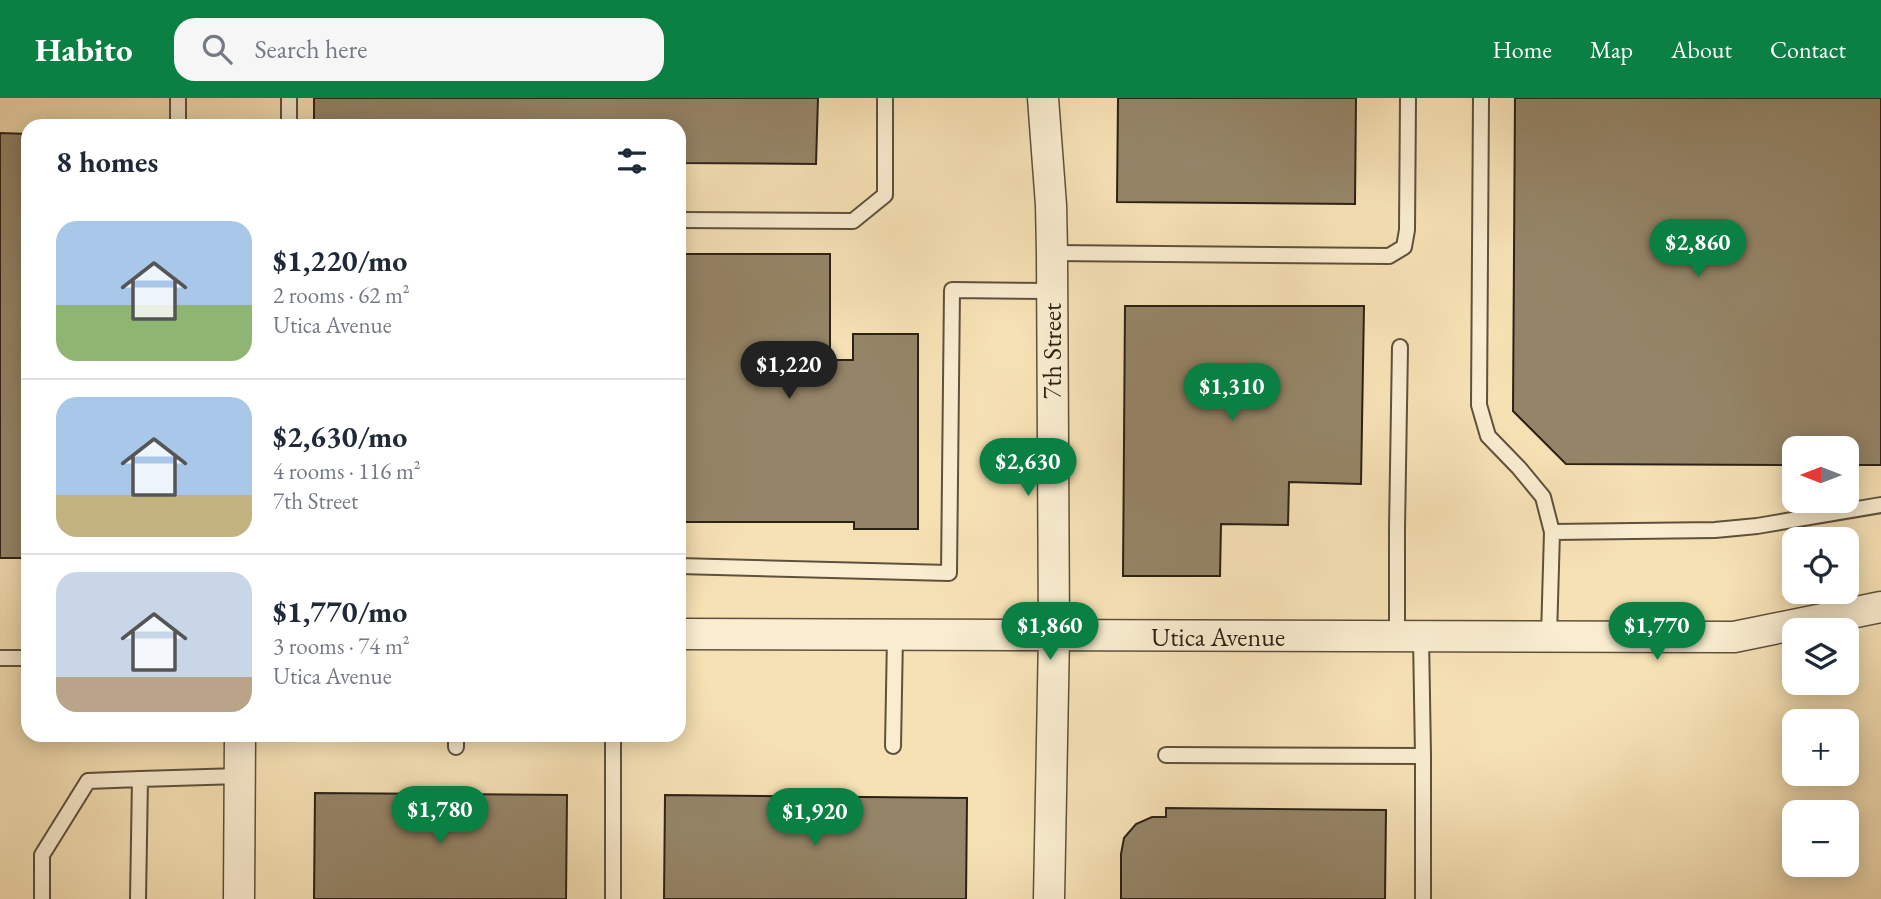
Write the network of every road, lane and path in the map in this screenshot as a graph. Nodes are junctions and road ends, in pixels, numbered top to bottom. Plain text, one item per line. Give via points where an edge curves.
1 (178, 98) edge
2 (289, 98) edge
3 (885, 98) edge
4 (1043, 98) edge
5 (1408, 98) edge
6 (1481, 98) edge
7 (178, 119) edge
8 (289, 119) edge
9 (686, 220) edge
10 (1052, 253) junction
11 (1052, 291) junction
12 (1400, 347) dead end
13 (1881, 505) edge
14 (1552, 532) junction
15 (686, 566) edge
16 (1881, 607) edge
17 (686, 634) edge
18 (895, 636) junction
19 (1055, 636) junction
20 (1549, 636) junction
21 (1409, 637) junction
22 (0, 658) edge
23 (21, 658) edge
24 (240, 742) edge
25 (613, 742) edge
26 (893, 746) dead end
27 (1166, 755) dead end
28 (1423, 755) junction
29 (240, 776) junction
30 (140, 779) junction
31 (42, 899) edge
32 (138, 899) edge
33 (239, 899) edge
34 (613, 899) edge
35 (1049, 899) edge
36 (1423, 899) edge

1 - 7 lane
2 - 8 lane
3 - 9 lane via 885,195 853,220
4 - 10 street, 7th Street
5 - 10 lane via 1407,230 1404,247 1389,256
6 - 14 lane via 1479,405 1488,436 1543,497
10 - 11 street, 7th Street
11 - 15 lane via 952,290 949,573
11 - 19 street, 7th Street
12 - 21 lane via 1397,528
13 - 14 lane via 1715,530
14 - 20 lane
16 - 20 street, Utica Avenue via 1734,637
17 - 18 street, Utica Avenue
18 - 19 street, Utica Avenue
18 - 26 lane
19 - 21 street, Utica Avenue
19 - 35 street, 7th Street
20 - 21 street, Utica Avenue
21 - 28 lane
22 - 23 lane
24 - 29 street
25 - 34 lane
27 - 28 lane
28 - 36 lane
29 - 30 lane
29 - 33 street
30 - 31 lane via 88,781 43,855
30 - 32 lane

